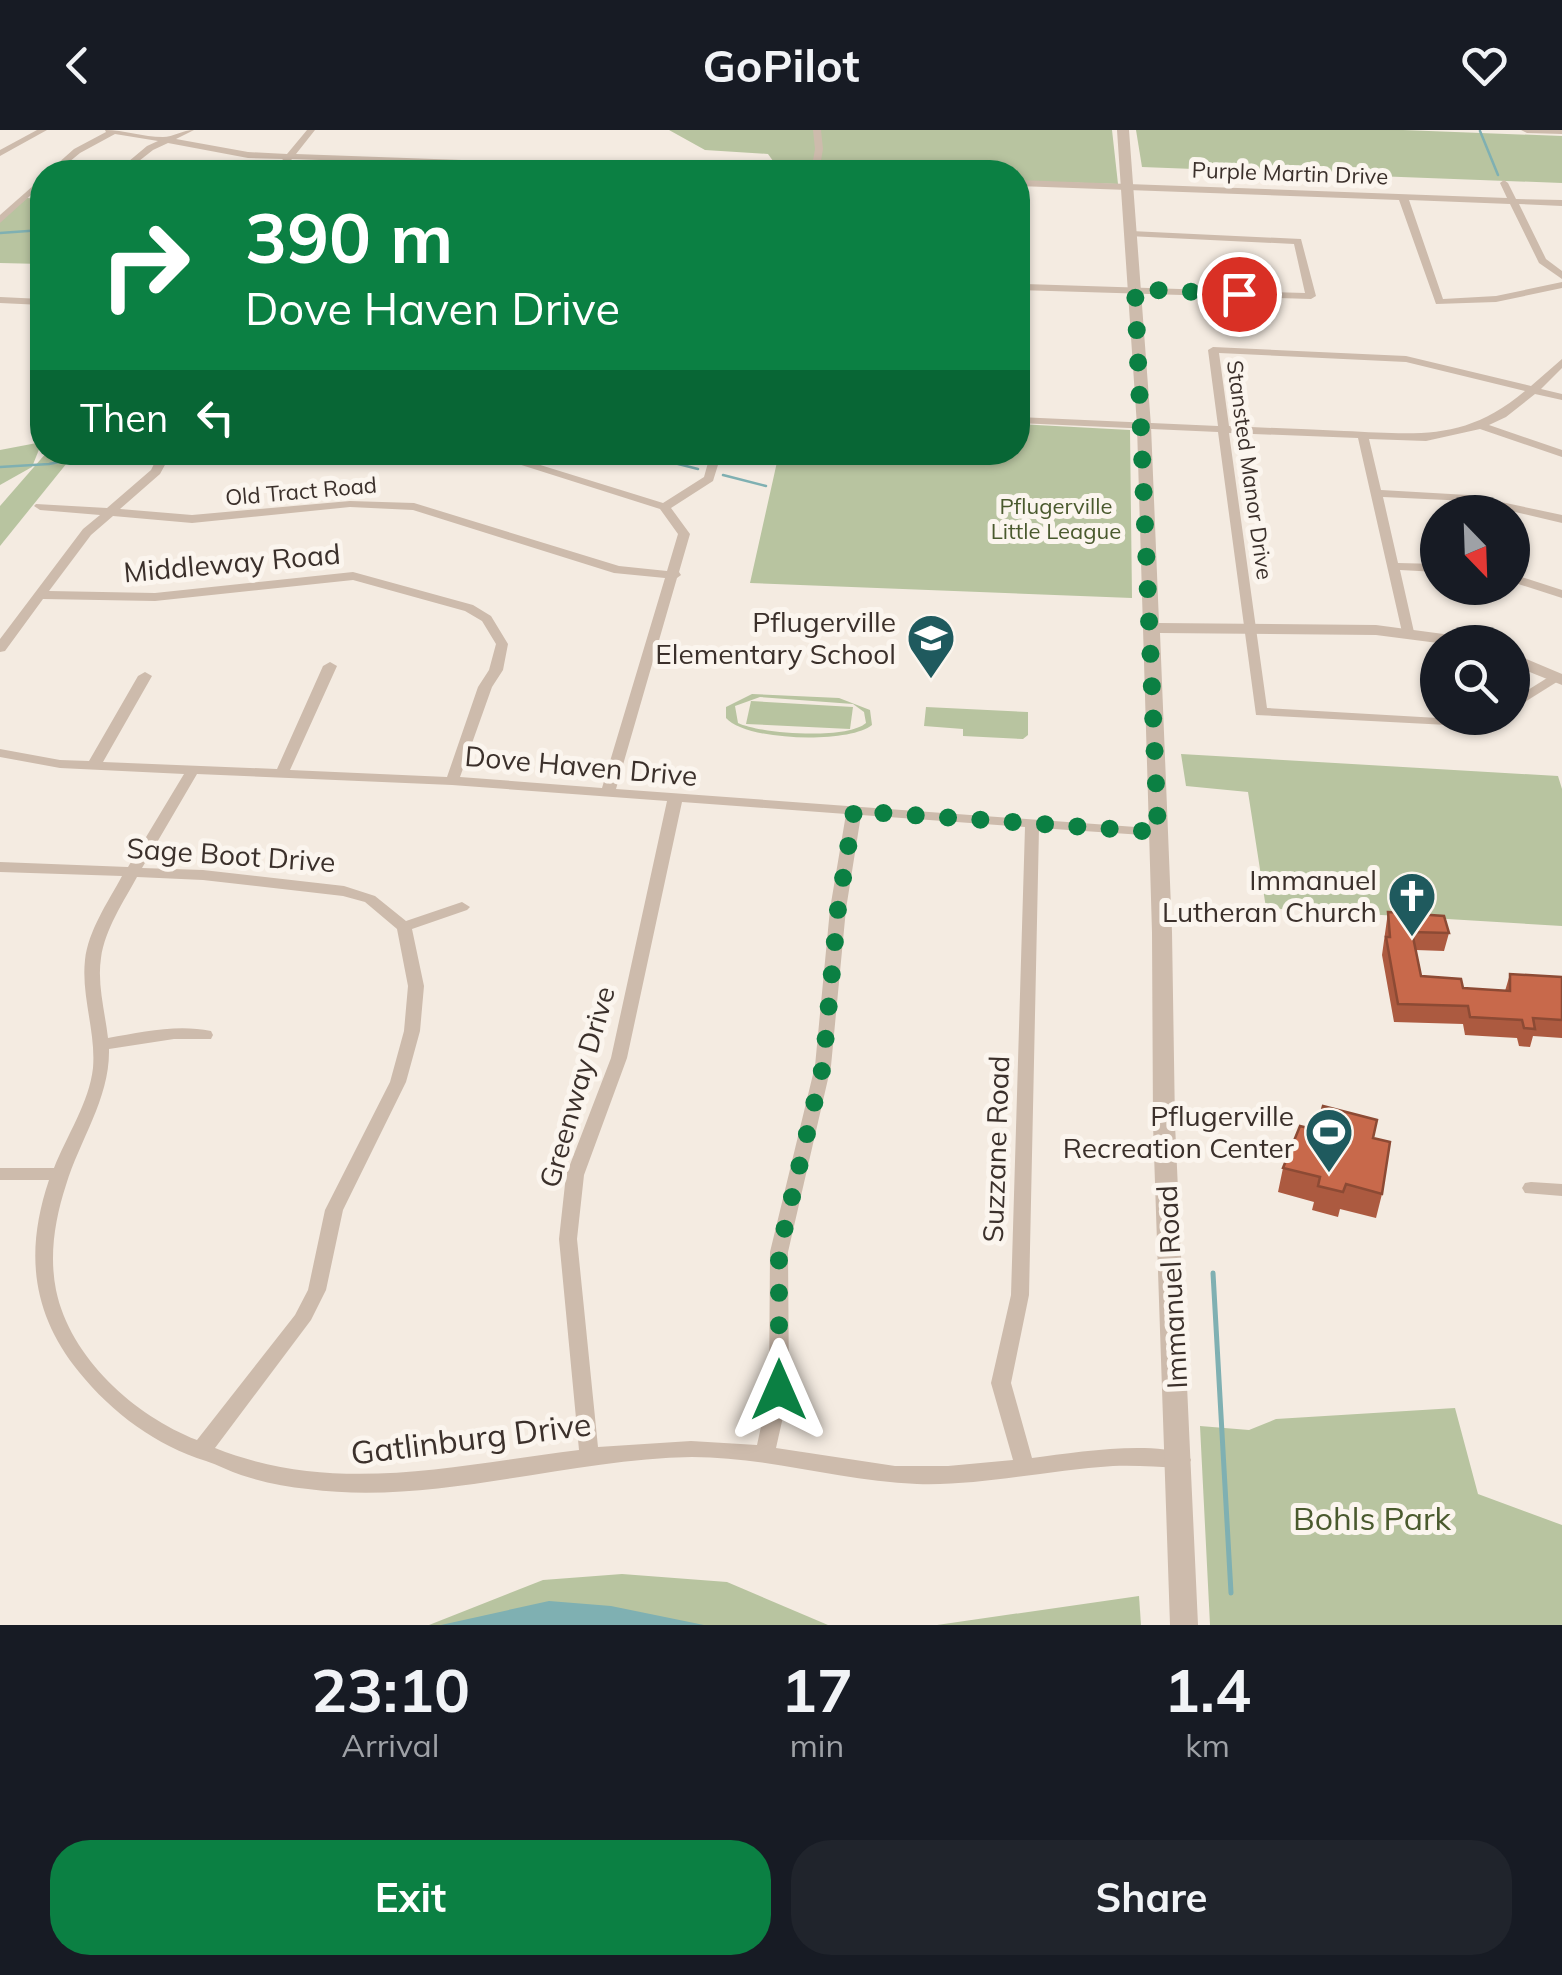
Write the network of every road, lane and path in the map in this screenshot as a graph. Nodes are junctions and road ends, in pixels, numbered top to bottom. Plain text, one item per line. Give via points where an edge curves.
1 (43, 130) edge
2 (112, 130) edge
3 (190, 130) edge
4 (311, 130) edge
5 (816, 130) edge
6 (1123, 130) edge
7 (1527, 130) edge
8 (1562, 131) edge
9 (164, 141) junction
10 (2, 153) edge
11 (290, 156) junction
12 (67, 160) edge
13 (137, 160) edge
14 (287, 160) edge
15 (355, 160) edge
16 (817, 160) edge
17 (1030, 183) edge
18 (1504, 183) dead end
19 (1128, 187) junction
20 (30, 192) edge
21 (1403, 197) junction
22 (1515, 201) junction
23 (1562, 203) edge
24 (0, 220) edge
25 (1131, 234) junction
26 (1562, 276) edge
27 (1562, 284) edge
28 (1030, 287) edge
29 (1135, 289) junction
30 (0, 300) edge
31 (30, 301) edge
32 (1359, 356) junction
33 (1562, 362) edge
34 (1363, 375) dead end
35 (1534, 390) junction
36 (1562, 396) edge
37 (1030, 421) edge
38 (1144, 426) junction
39 (1484, 427) junction
40 (1226, 430) junction
41 (1363, 437) junction
42 (1562, 454) edge
43 (159, 465) edge
44 (527, 465) edge
45 (713, 465) edge
46 (1377, 493) junction
47 (40, 506) dead end
48 (664, 507) junction
49 (106, 512) junction
50 (1562, 519) edge
51 (1394, 566) junction
52 (1420, 567) edge
53 (675, 576) junction
54 (1530, 584) edge
55 (1562, 594) edge
56 (39, 595) junction
57 (1149, 621) junction
58 (1250, 626) junction
59 (1408, 632) junction
60 (1420, 634) edge
61 (0, 648) edge
62 (330, 666) dead end
63 (1530, 666) edge
64 (145, 676) dead end
65 (1559, 679) edge
66 (1530, 696) edge
67 (1420, 720) edge
68 (0, 753) edge
69 (94, 765) junction
70 (194, 768) junction
71 (282, 773) junction
72 (452, 781) junction
73 (607, 794) junction
74 (675, 799) junction
75 (854, 811) junction
76 (1032, 826) junction
77 (1158, 832) junction
78 (0, 867) edge
79 (132, 875) junction
80 (462, 907) dead end
81 (404, 927) junction
82 (205, 1035) dead end
83 (103, 1044) junction
84 (0, 1174) edge
85 (59, 1174) junction
86 (1530, 1188) dead end
87 (1562, 1190) edge
88 (200, 1452) junction
89 (589, 1454) junction
90 (765, 1454) junction
91 (1180, 1460) junction
92 (1025, 1468) junction
93 (1184, 1625) edge

1 - 10 street
2 - 9 street
2 - 12 street
3 - 9 street
4 - 11 street
5 - 16 street
6 - 19 street, Immanuel Road
7 - 8 street
9 - 11 street
9 - 13 street
11 - 14 street
11 - 15 street
17 - 19 street, Purple Martin Drive
18 - 22 street
19 - 21 street, Purple Martin Drive
19 - 25 street, Immanuel Road
20 - 24 street
21 - 22 street, Purple Martin Drive
21 - 27 street via 1439,302 1496,299
22 - 23 street, Purple Martin Drive
22 - 26 street via 1542,260
25 - 29 street, Immanuel Road
25 - 29 street via 1298,241 1311,296
28 - 29 street
29 - 38 street, Immanuel Road
30 - 31 street
32 - 34 street
32 - 35 street, Stansted Manor Drive via 1406,359
32 - 40 street, Stansted Manor Drive via 1213,350
33 - 35 street
35 - 36 street, Stansted Manor Drive
35 - 39 street
37 - 38 street
38 - 40 street
38 - 57 street, Immanuel Road
39 - 41 street via 1426,438
39 - 42 street
40 - 41 street
40 - 58 street, Stansted Manor Drive
41 - 46 street
43 - 49 street
44 - 48 street
45 - 48 street via 709,479
46 - 50 street via 1468,498
46 - 51 street
47 - 49 street, Old Tract Road
48 - 53 street via 684,534
49 - 53 street, Old Tract Road via 192,519 350,504 414,507 618,570
49 - 56 street
51 - 52 street
51 - 59 street
53 - 73 street
54 - 55 street
56 - 61 street
56 - 72 street, Middleway Road via 136,598 353,576 469,608 487,619 502,644
57 - 58 street via 1226,630
57 - 77 street, Immanuel Road
58 - 59 street
58 - 67 street, Stansted Manor Drive via 1261,712
59 - 60 street
62 - 71 street
63 - 65 street
64 - 69 street
65 - 66 street
68 - 69 street, Dove Haven Drive
69 - 70 street, Dove Haven Drive
70 - 71 street, Dove Haven Drive
70 - 79 street, Gatlinburg Drive
71 - 72 street, Dove Haven Drive
72 - 73 street, Dove Haven Drive
73 - 74 street, Dove Haven Drive
74 - 75 street, Dove Haven Drive
74 - 89 street, Greenway Drive via 619,1058 575,1176 568,1239
75 - 76 street, Dove Haven Drive
75 - 90 street via 823,1066 779,1252 779,1390
76 - 77 street, Dove Haven Drive
76 - 92 street, Suzzane Road via 1020,1296 1001,1383
77 - 91 street, Immanuel Road
78 - 79 street, Sage Boot Drive
79 - 81 street, Sage Boot Drive via 203,875 344,891 370,899
79 - 83 street, Gatlinburg Drive via 93,956
80 - 81 street
81 - 88 street via 416,986 398,1082 334,1210 317,1290 302,1320
82 - 83 street
83 - 85 street, Gatlinburg Drive via 98,1084
84 - 85 street
85 - 88 street, Gatlinburg Drive via 44,1254 46,1290 63,1332 88,1374 134,1418
86 - 87 street
88 - 89 street, Gatlinburg Drive via 309,1483 373,1486
89 - 90 street, Gatlinburg Drive via 693,1448
90 - 92 street, Gatlinburg Drive via 895,1474
91 - 92 street, Gatlinburg Drive via 1113,1458
91 - 93 street, Immanuel Road

